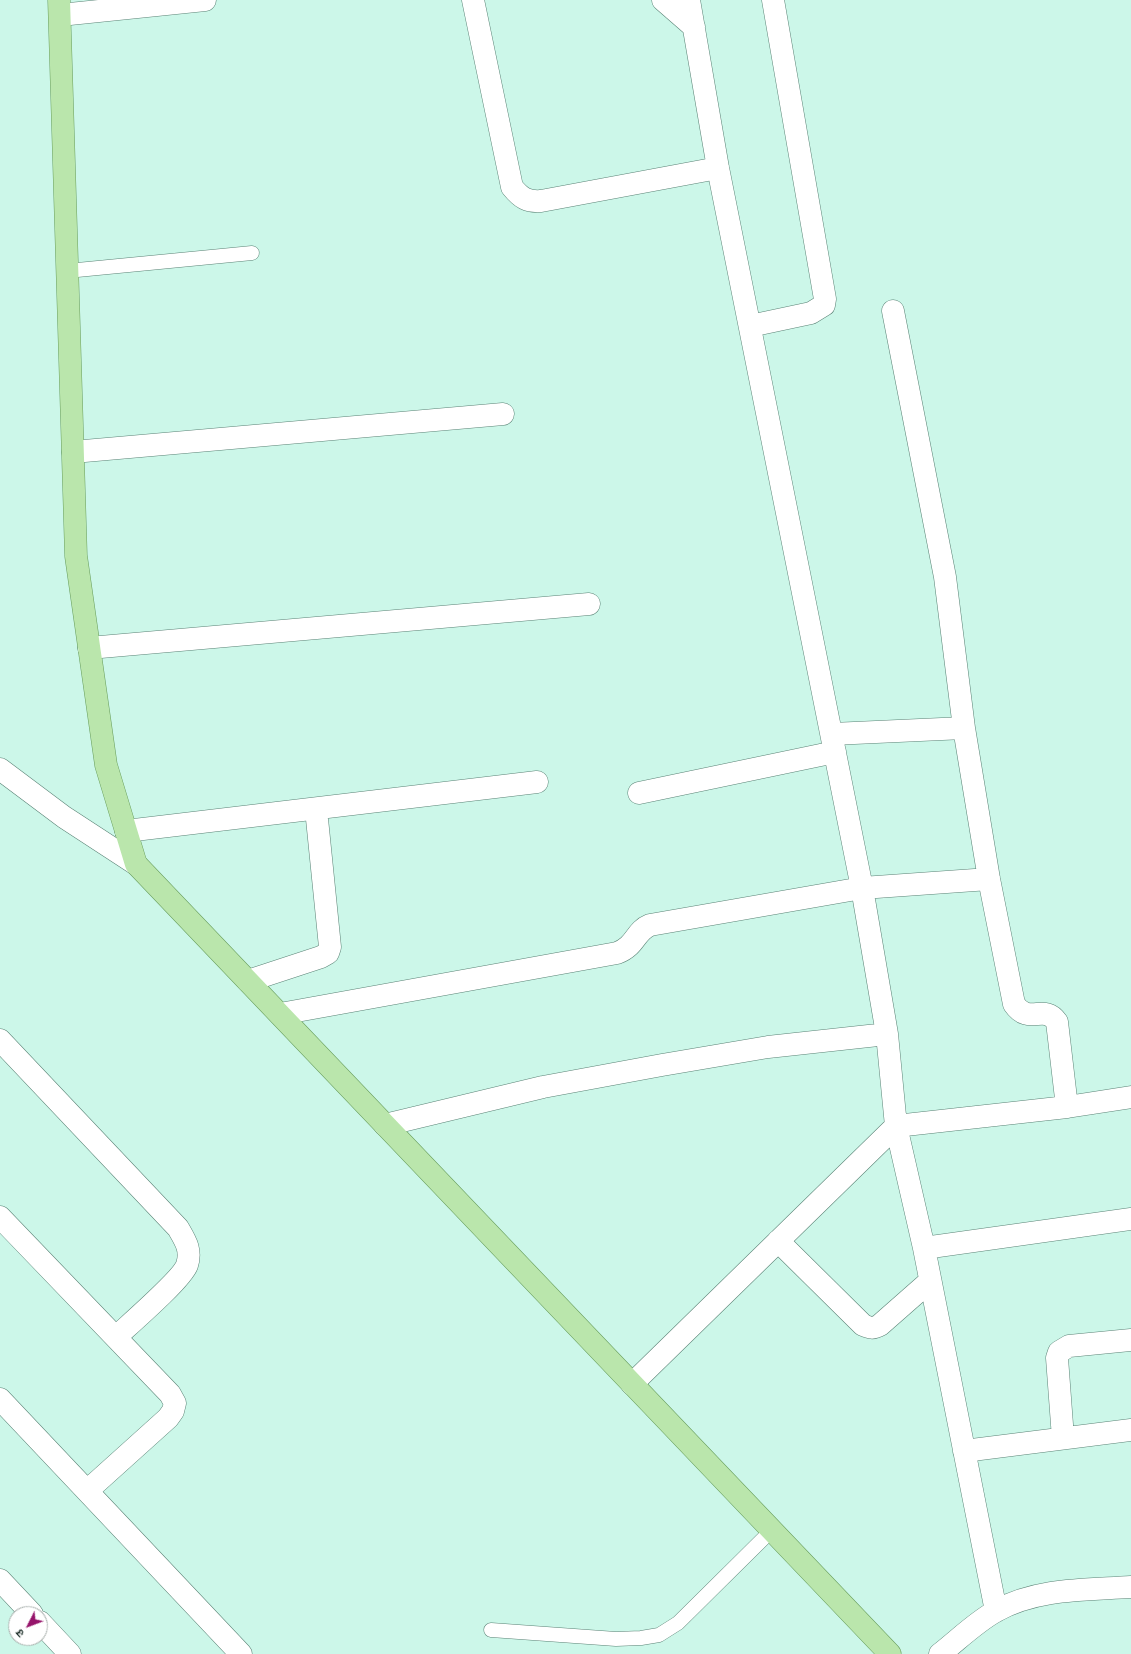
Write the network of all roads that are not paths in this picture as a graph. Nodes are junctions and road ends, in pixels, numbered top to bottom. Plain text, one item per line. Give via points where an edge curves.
1 (205, 0) edge
2 (472, 0) edge
3 (663, 0) edge
4 (689, 0) edge
5 (773, 0) edge
6 (60, 7) edge
7 (694, 26) junction
8 (718, 168) junction
9 (252, 253) dead end
10 (67, 271) junction
11 (893, 311) dead end
12 (750, 326) junction
13 (503, 414) dead end
14 (73, 452) junction
15 (589, 604) dead end
16 (90, 648) junction
17 (964, 728) junction
18 (834, 743) junction
19 (1, 772) edge
20 (537, 782) dead end
21 (639, 792) dead end
22 (316, 809) junction
23 (126, 831) junction
24 (136, 864) junction
25 (989, 879) junction
26 (862, 888) junction
27 (248, 981) junction
28 (280, 1014) junction
29 (887, 1034) junction
30 (0, 1040) edge
31 (1131, 1097) edge
32 (1067, 1107) junction
33 (385, 1124) junction
34 (896, 1126) junction
35 (0, 1217) edge
36 (1131, 1219) edge
37 (778, 1241) junction
38 (924, 1248) junction
39 (930, 1281) junction
40 (116, 1337) junction
41 (1131, 1340) edge
42 (632, 1384) junction
43 (0, 1399) edge
44 (1131, 1430) edge
45 (1063, 1438) junction
46 (964, 1451) junction
47 (87, 1491) junction
48 (772, 1530) junction
49 (0, 1580) edge
50 (1131, 1587) edge
51 (24, 1606) edge
52 (996, 1611) junction
53 (491, 1630) dead end
54 (48, 1631) edge
55 (70, 1654) edge
56 (241, 1654) edge
57 (890, 1654) edge
58 (940, 1654) edge

1 - 6 street
2 - 8 street via 512,187 520,197 530,202 541,201
3 - 7 street
4 - 7 street
5 - 12 street via 825,299 824,306 811,313
6 - 10 main road
7 - 8 street
8 - 12 street
9 - 10 lane
10 - 14 main road
11 - 17 street via 945,577
12 - 18 street
13 - 14 street
14 - 16 main road via 76,556
15 - 16 street
16 - 23 main road via 106,765
17 - 18 street
17 - 25 street
18 - 21 street
18 - 26 street
19 - 24 street
20 - 22 street
22 - 23 street
22 - 27 street via 330,946 328,953
23 - 24 main road
24 - 27 main road
25 - 26 street
25 - 32 street via 1014,1004 1026,1015 1045,1013 1053,1016 1057,1022
26 - 28 street via 650,925 643,928 626,950 617,953
26 - 29 street
27 - 28 main road
28 - 33 main road
29 - 33 street via 768,1047 662,1065 543,1087
29 - 34 street
30 - 40 street via 178,1228 188,1244 187,1265
31 - 32 street
32 - 34 street
33 - 42 main road
34 - 37 street
34 - 38 street
35 - 40 street
36 - 38 street
37 - 39 street via 869,1328 880,1325
37 - 42 street
38 - 39 street
39 - 46 street
40 - 47 street via 170,1394 175,1403 168,1418
41 - 45 street via 1069,1346 1058,1352
42 - 48 main road
43 - 47 street
44 - 45 street
45 - 46 street
46 - 52 street
47 - 56 street
48 - 53 lane via 678,1623 659,1634 641,1638 616,1638
48 - 57 main road
49 - 51 street
50 - 52 street via 1030,1596
52 - 58 street
54 - 55 street

